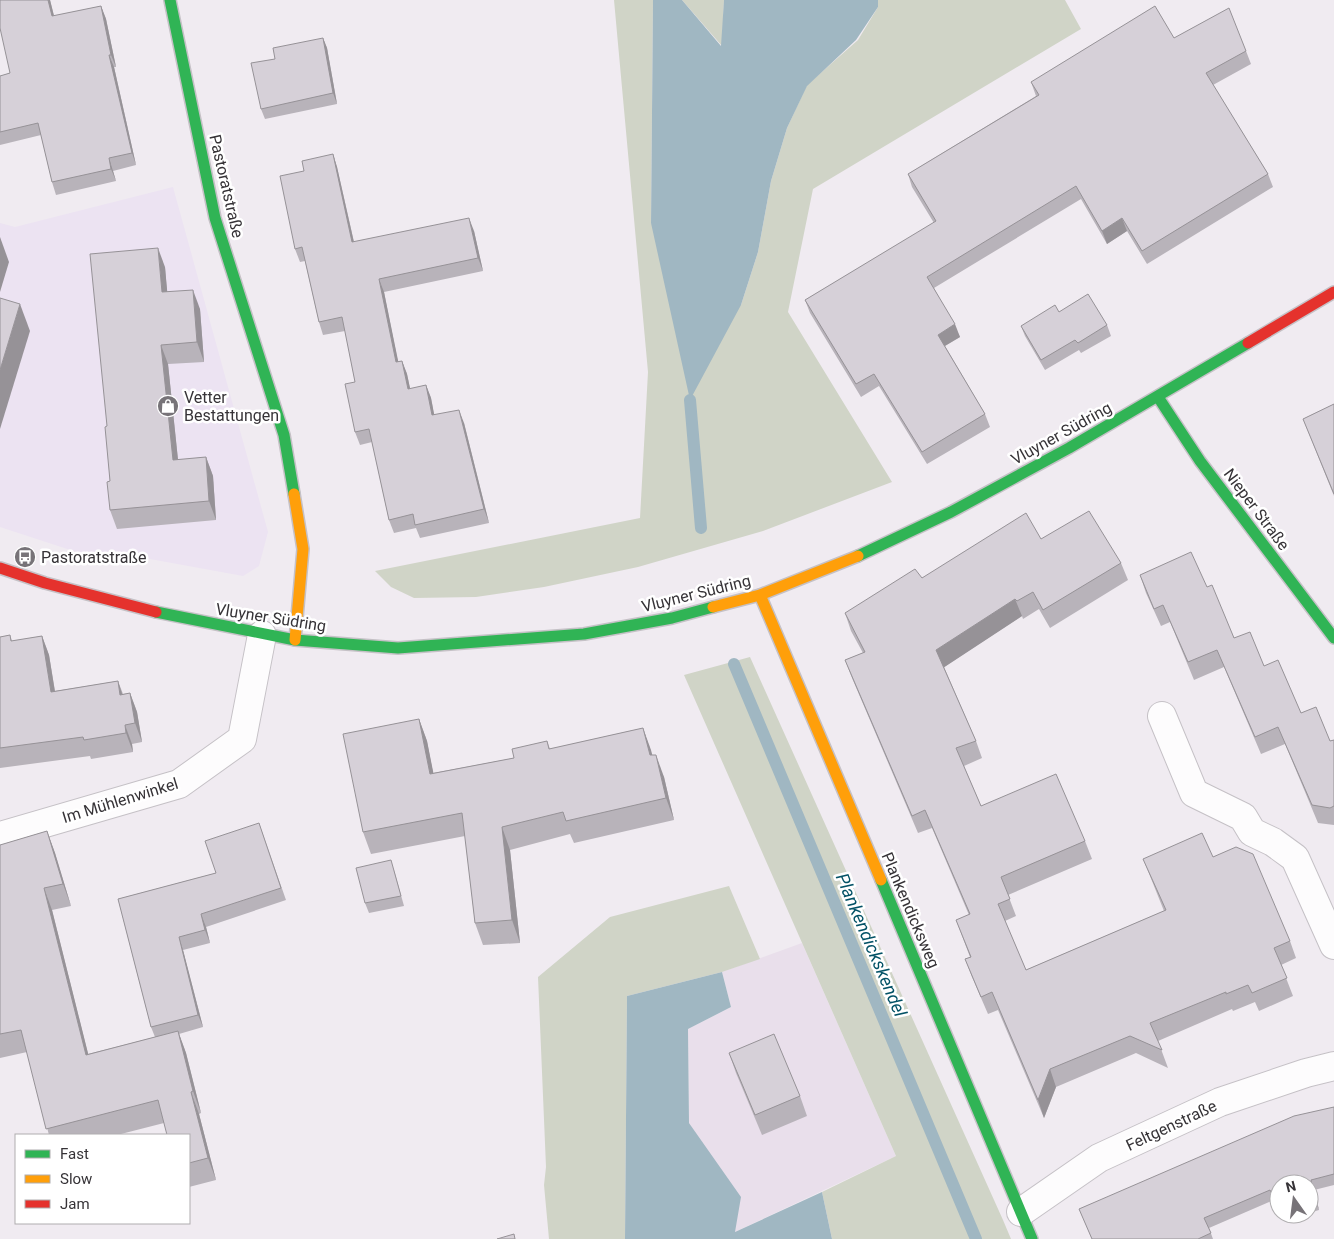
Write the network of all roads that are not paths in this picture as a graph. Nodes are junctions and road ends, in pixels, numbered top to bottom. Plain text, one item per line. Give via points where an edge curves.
1 (170, 0) edge
2 (1334, 292) edge
3 (1158, 397) junction
4 (0, 568) edge
5 (760, 595) junction
6 (262, 635) junction
7 (1334, 638) edge
8 (295, 640) junction
9 (1162, 716) dead end
10 (0, 836) edge
11 (1334, 945) edge
12 (1334, 1066) edge
13 (1021, 1212) junction
14 (1032, 1239) edge

1 - 8 street, Pastoratstraße via 215,218 284,435 303,549
2 - 3 street, Vluyner Südring
3 - 5 street, Vluyner Südring via 951,512 846,562
3 - 7 street, Nieper Straße via 1200,461
4 - 6 street, Vluyner Südring via 177,617
5 - 8 street, Vluyner Südring via 672,618 584,634 398,648
5 - 13 street, Plankendicksweg
6 - 8 street, Vluyner Südring
6 - 10 street, Im Mühlenwinkel via 242,739 179,784
9 - 11 street via 1194,794 1243,817 1252,832 1295,858
12 - 13 street, Feltgenstraße via 1220,1102 1100,1158
13 - 14 street, Plankendicksweg

